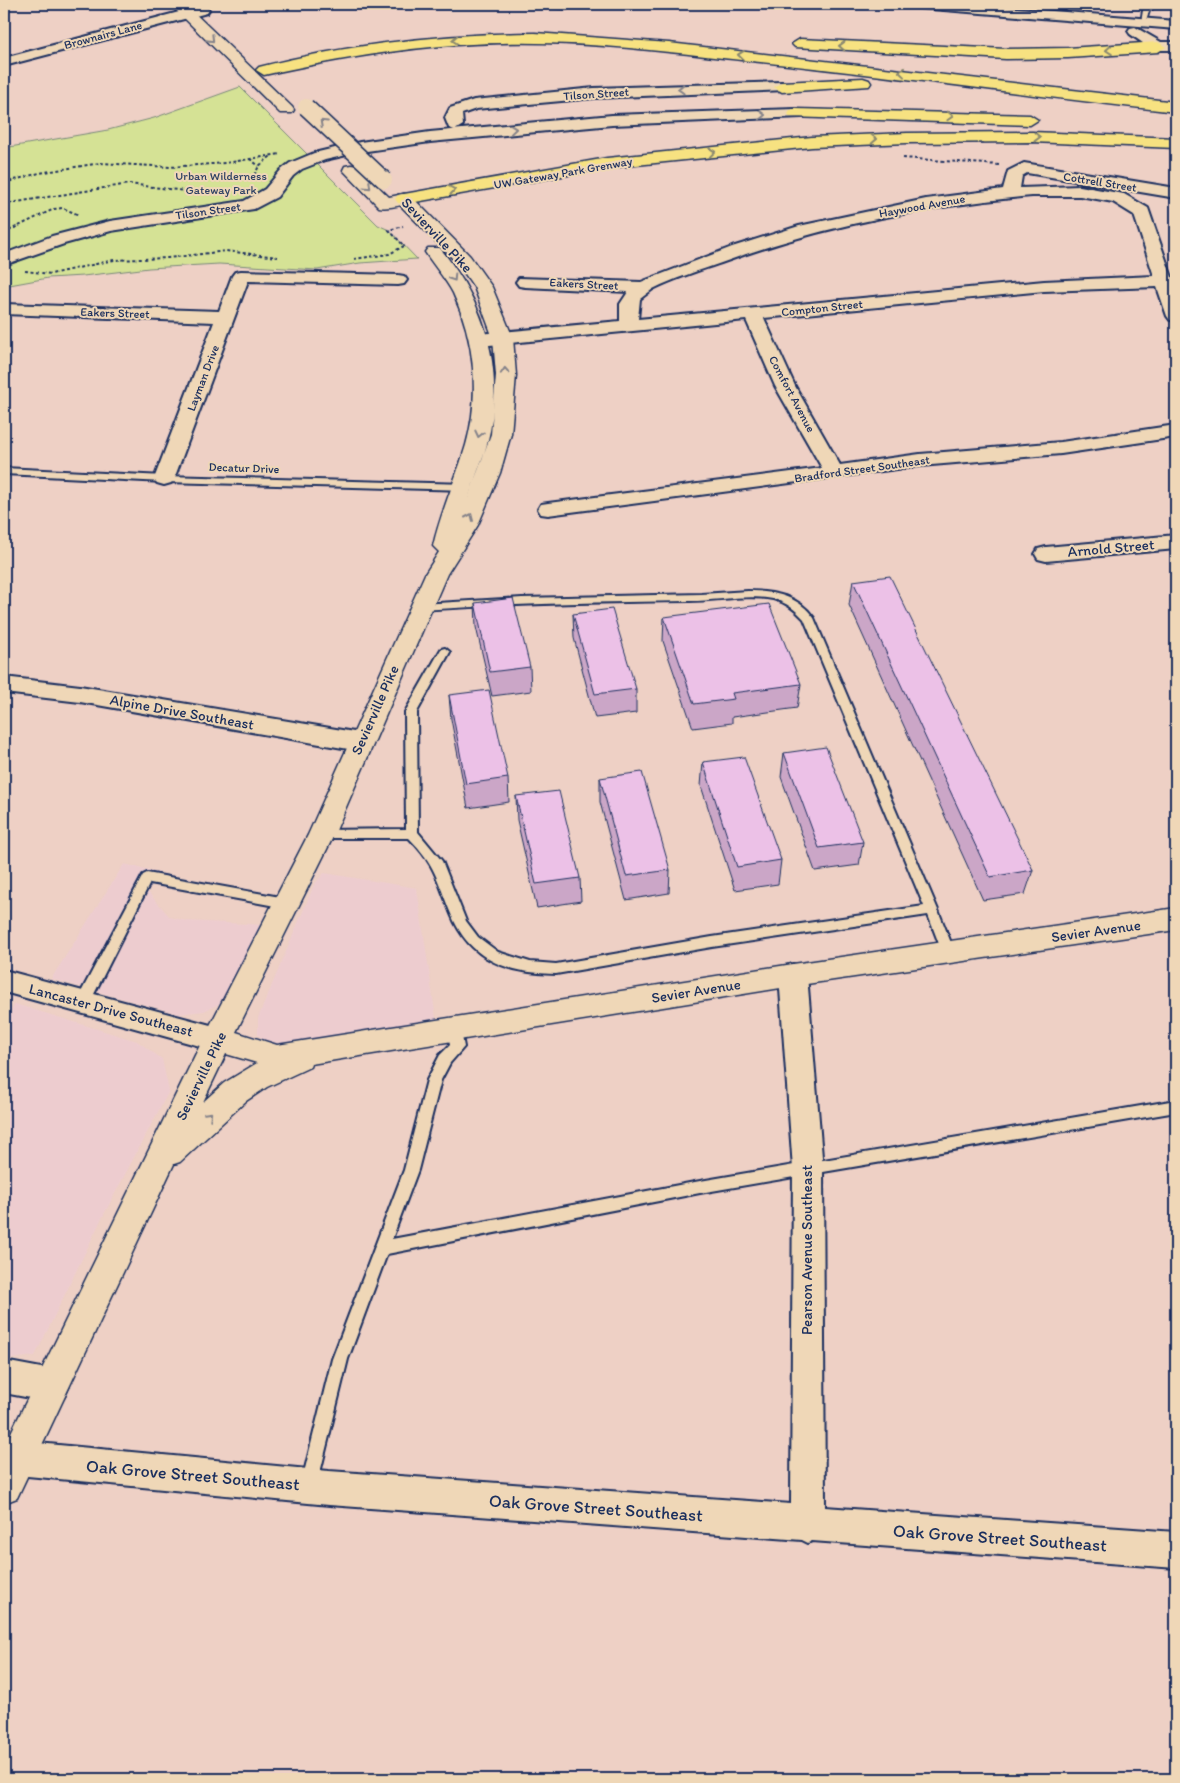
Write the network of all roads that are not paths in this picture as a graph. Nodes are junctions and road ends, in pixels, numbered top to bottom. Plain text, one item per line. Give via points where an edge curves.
1 (919, 4) edge
2 (1155, 4) edge
3 (191, 8) edge
4 (1115, 20) junction
5 (1143, 22) junction
6 (1176, 25) edge
7 (504, 38) junction
8 (757, 41) dead end
9 (787, 43) dead end
10 (1176, 46) edge
11 (1158, 47) junction
12 (250, 57) junction
13 (332, 57) junction
14 (4, 62) edge
15 (264, 70) junction
16 (248, 74) junction
17 (782, 88) joint
18 (1176, 108) edge
19 (796, 114) joint
20 (1043, 121) dead end
21 (1060, 122) dead end
22 (455, 125) junction
23 (483, 132) junction
24 (1176, 135) edge
25 (430, 138) junction
26 (1176, 143) edge
27 (1011, 192) junction
28 (1176, 193) edge
29 (395, 201) junction
30 (4, 260) edge
31 (398, 280) dead end
32 (1165, 281) junction
33 (526, 282) dead end
34 (643, 287) junction
35 (4, 309) edge
36 (753, 315) junction
37 (1176, 316) edge
38 (227, 317) junction
39 (630, 326) junction
40 (503, 338) junction
41 (479, 340) junction
42 (1176, 431) edge
43 (4, 471) edge
44 (834, 472) junction
45 (164, 479) junction
46 (461, 487) junction
47 (484, 487) junction
48 (548, 509) dead end
49 (1176, 542) edge
50 (1046, 554) dead end
51 (436, 574) junction
52 (421, 607) junction
53 (445, 652) dead end
54 (4, 685) edge
55 (360, 742) junction
56 (412, 833) junction
57 (321, 835) junction
58 (286, 903) junction
59 (932, 910) junction
60 (1176, 919) edge
61 (949, 952) junction
62 (792, 975) junction
63 (4, 981) edge
64 (83, 1002) junction
65 (455, 1030) junction
66 (218, 1039) junction
67 (315, 1051) junction
68 (1176, 1106) edge
69 (160, 1160) junction
70 (808, 1169) junction
71 (382, 1248) junction
72 (4, 1377) edge
73 (52, 1386) junction
74 (10, 1472) edge
75 (309, 1486) junction
76 (808, 1525) junction
77 (1176, 1550) edge

1 - 4 street
2 - 5 lane via 1146,10
3 - 12 street, Sevierville Pike
3 - 14 street, Brownairs Lane
3 -> 16 street, Sevierville Pike
4 - 5 street
4 - 11 street
5 - 6 street
7 - 8 highway via 543,34
7 -> 13 highway via 414,44
18 -> 7 highway via 953,78 615,42
11 -> 9 highway via 1006,54
10 - 11 street
12 - 13 highway via 297,61
12 - 15 street, Sevierville Pike
13 - 15 highway
15 - 16 street
29 -> 15 street, Sevierville Pike, bridge via 384,180
16 -> 29 street, Sevierville Pike via 351,170
17 - 18 highway via 844,83 924,86
17 -> 22 street, Tilson Street via 617,92 474,105 456,112 453,118
19 -> 20 highway
23 -> 19 street, Tilson Street via 612,120
21 - 24 highway
22 - 23 street
22 - 25 street, Tilson Street via 447,132
23 - 25 street, Tilson Street
25 - 30 street, Tilson Street via 360,147 307,160 287,173 271,193 248,205 110,226 58,240
29 -> 26 highway via 607,163 812,142 1032,137
27 - 28 street, Cottrell Street via 1014,174 1024,168
27 - 32 street, Haywood Avenue via 1071,191 1112,197 1132,204 1142,212
27 - 34 street, Haywood Avenue via 888,211 804,230 704,262
29 - 40 street, Sevierville Pike via 446,240 472,272 483,287
29 -> 41 street, Sevierville Pike via 408,224 455,281 472,315
31 - 38 street, Layman Drive via 241,276
32 - 36 street, Compton Street via 1044,286
32 - 37 street, Haywood Avenue
33 - 34 street, Eakers Street
34 - 39 street, Haywood Avenue via 630,299 626,309
35 - 38 street, Eakers Street
36 - 39 street, Compton Street
36 - 44 street, Comfort Avenue via 786,386
38 - 45 street, Layman Drive
39 - 40 street, Compton Street
40 - 41 street, Compton Street
47 -> 40 street, Sevierville Pike via 501,434 505,406
41 -> 46 street, Sevierville Pike via 484,377 483,407 479,434
42 - 44 street, Bradford Street Southeast via 1062,448 920,460
43 - 45 lane, Decatur Drive
44 - 48 street, Bradford Street Southeast
45 - 46 lane, Decatur Drive
46 - 47 lane, Decatur Drive
46 - 51 street, Sevierville Pike
51 -> 47 street, Sevierville Pike via 467,525
49 - 50 street, Arnold Street
51 - 52 street, Sevierville Pike
52 - 55 street, Sevierville Pike
52 - 59 lane via 518,600 707,598 747,594 768,595 800,606 809,618
53 - 56 lane via 411,712
54 - 55 street, Alpine Drive Southeast via 80,694
55 - 57 street, Sevierville Pike
56 - 57 lane
56 - 59 lane via 433,856 465,929 479,946 496,958 536,969 556,969
57 - 58 street, Sevierville Pike
58 - 64 lane via 147,878
58 - 66 street, Sevierville Pike
59 - 61 lane
60 - 61 street, Sevier Avenue
61 - 62 street, Sevier Avenue
62 - 65 street, Sevier Avenue
62 - 70 street, Pearson Avenue Southeast
63 - 64 street, Lancaster Drive Southeast
64 - 66 street, Lancaster Drive Southeast
65 - 67 street, Sevier Avenue
65 - 71 lane via 457,1047 445,1058 434,1080 411,1170
66 - 67 street, Sevier Avenue via 277,1057
66 - 69 street, Sevierville Pike
69 -> 67 street via 234,1092 256,1078
68 - 70 lane
69 - 73 street, Sevierville Pike
70 - 71 lane
70 - 76 street, Pearson Avenue Southeast
71 - 75 lane via 340,1359
72 - 73 street
73 - 74 street, Sevierville Pike
74 - 75 street, Oak Grove Street Southeast
75 - 76 street, Oak Grove Street Southeast
76 - 77 street, Oak Grove Street Southeast

